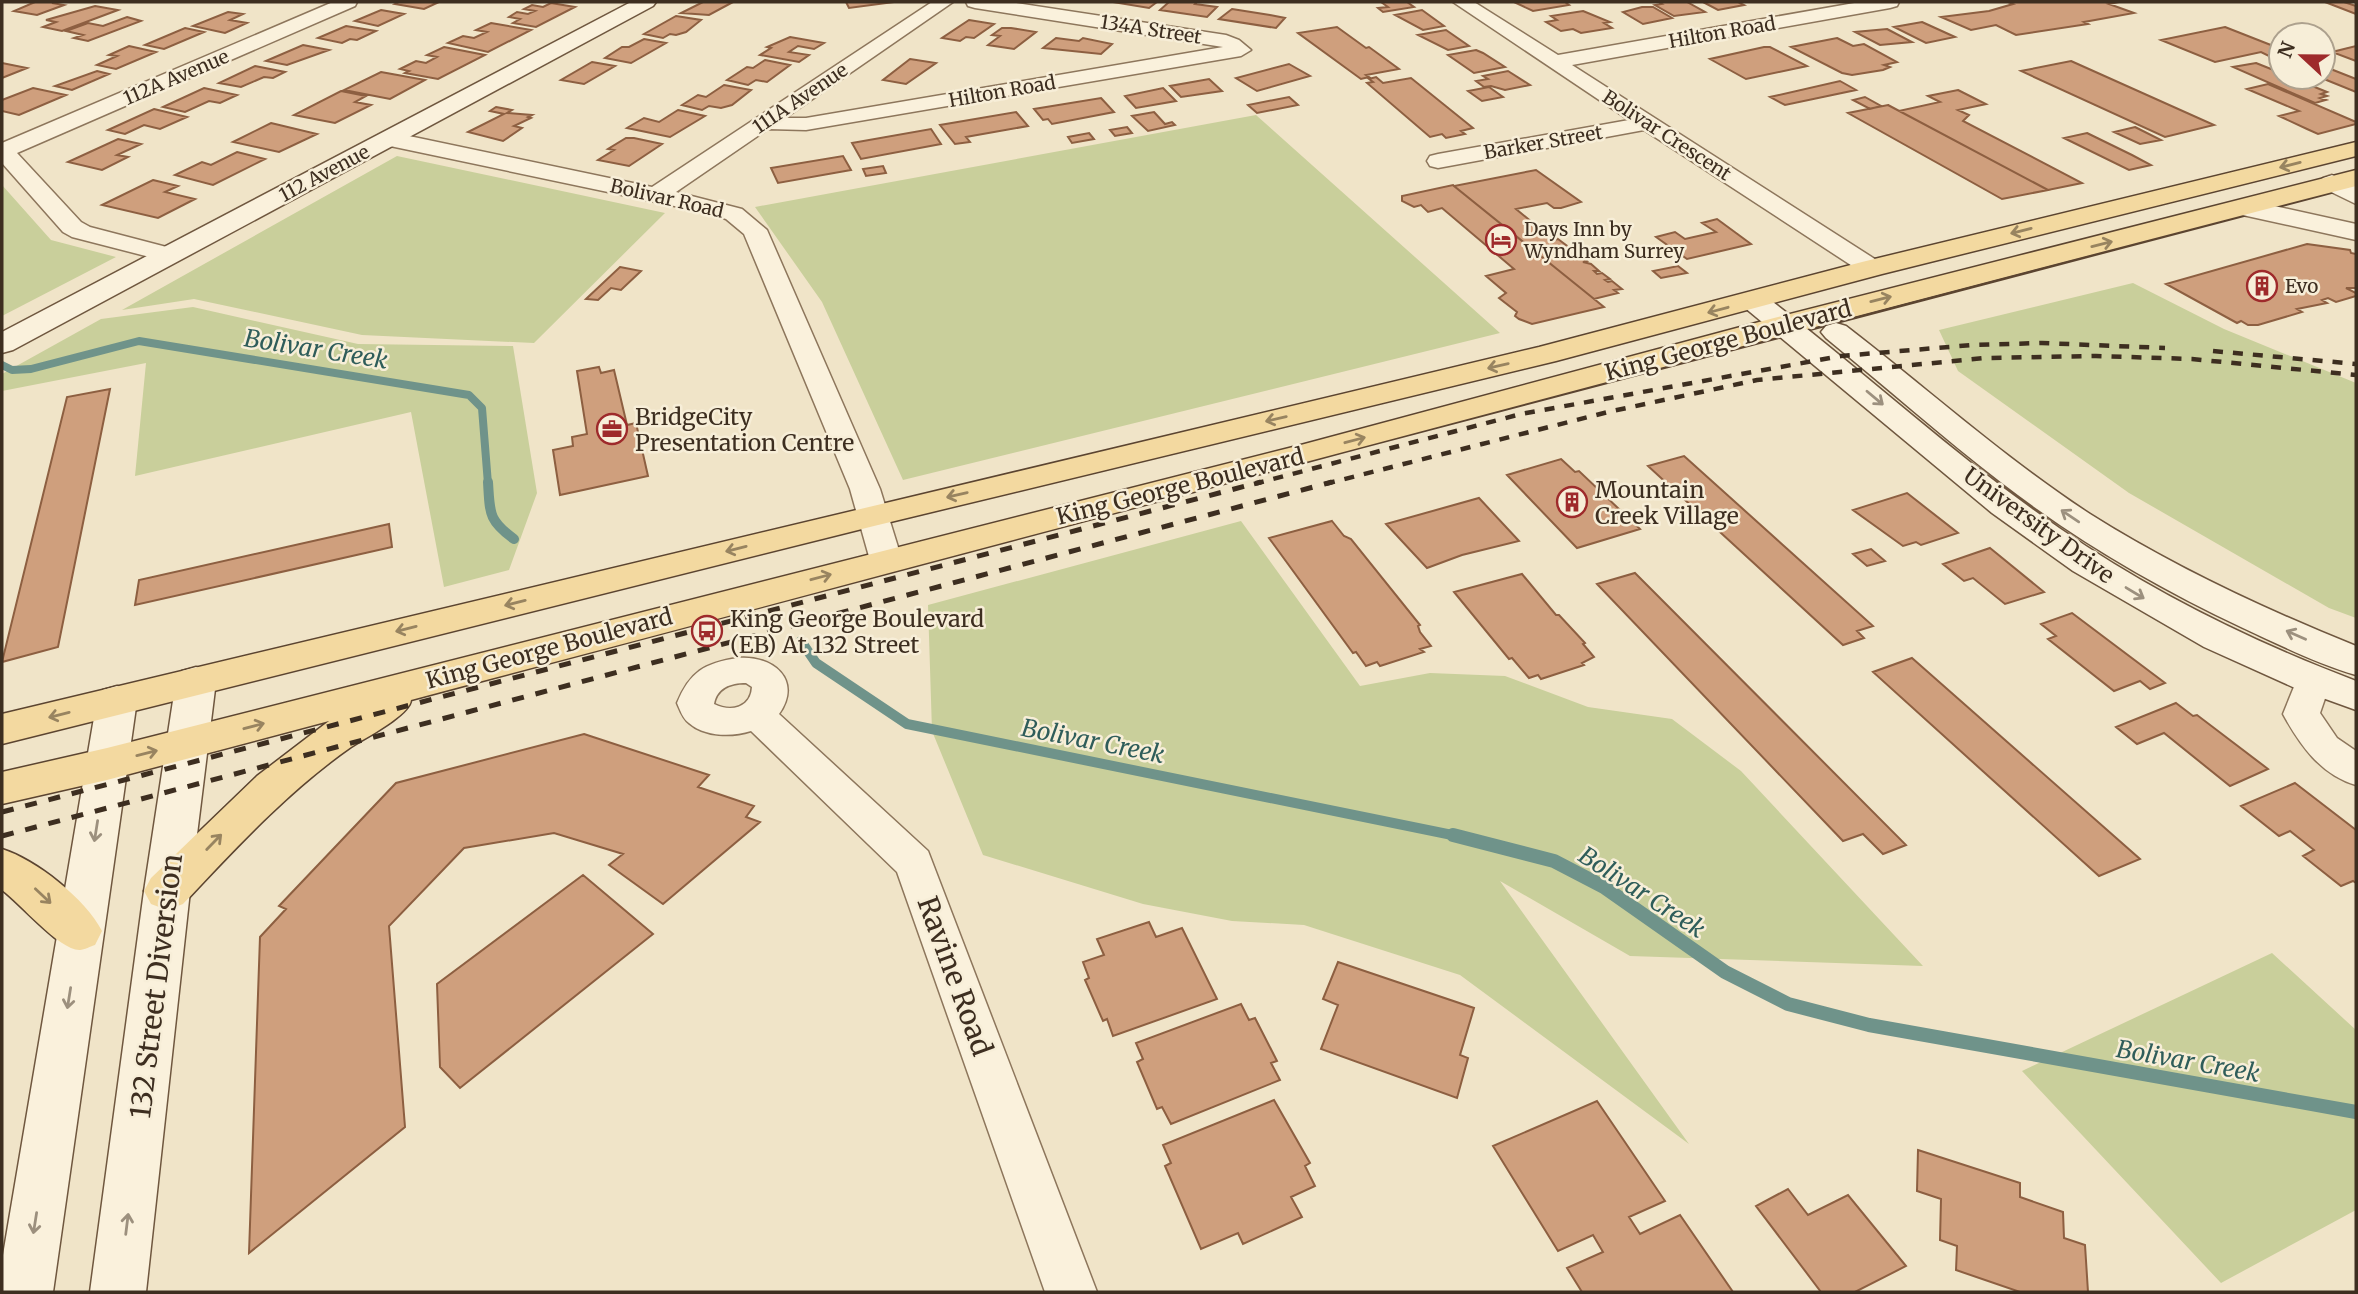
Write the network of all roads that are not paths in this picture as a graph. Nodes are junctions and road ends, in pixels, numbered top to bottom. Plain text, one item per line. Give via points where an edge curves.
1 (646, 2) edge
2 (944, 2) edge
3 (975, 2) edge
4 (1462, 2) edge
5 (1890, 2) edge
6 (339, 3) edge
7 (1241, 50) joint
8 (1554, 62) junction
9 (763, 122) junction
10 (1647, 123) junction
11 (390, 139) junction
12 (2356, 149) edge
13 (3, 150) edge
14 (1438, 161) dead end
15 (2344, 181) edge
16 (656, 195) junction
17 (2356, 196) edge
18 (2247, 208) junction
19 (2356, 232) edge
20 (169, 255) junction
21 (1872, 268) junction
22 (1784, 293) junction
23 (1754, 301) junction
24 (1815, 317) junction
25 (1784, 324) junction
26 (2, 344) edge
27 (874, 515) junction
28 (886, 561) junction
29 (2356, 661) edge
30 (437, 677) junction
31 (197, 681) junction
32 (2313, 681) junction
33 (2356, 696) edge
34 (117, 700) junction
35 (757, 714) dead end
36 (2, 729) edge
37 (188, 743) junction
38 (107, 764) junction
39 (2356, 771) edge
40 (2, 788) edge
41 (2, 867) edge
42 (167, 891) junction
43 (79, 931) junction
44 (25, 1292) edge
45 (118, 1292) edge
46 (1071, 1292) edge

1 - 11 main road, 112 Avenue
2 - 9 street, 111A Avenue
3 - 7 street, 134A Street via 1226,41
4 - 8 street, Bolivar Crescent
5 - 8 street, Hilton Road
6 - 13 street, 112A Avenue
7 - 9 street, Hilton Road via 806,124
8 - 10 street, Bolivar Crescent
9 - 16 street, 111A Avenue
10 - 14 street, Barker Street
10 - 21 street, Bolivar Crescent
11 - 16 street, Bolivar Road
11 - 20 main road, 112 Avenue
12 -> 21 main road, King George Boulevard
13 - 20 street via 72,227
15 - 17 main road
15 - 18 main road, King George Boulevard
16 - 27 street, Bolivar Road via 734,214 755,230
18 - 19 main road
24 -> 18 main road, King George Boulevard
20 - 26 main road, 112 Avenue
21 - 22 main road, King George Boulevard
22 - 23 main road, King George Boulevard
22 - 24 main road, University Drive
23 - 25 main road, University Drive
23 -> 27 main road, King George Boulevard
24 - 25 main road, King George Boulevard
29 -> 24 main road, University Drive via 2187,584 2086,527
28 -> 25 main road, King George Boulevard via 1309,453
25 -> 32 main road, University Drive via 2005,505 2092,567 2202,629
27 - 28 street, Bolivar Road
27 -> 31 main road, King George Boulevard
30 -> 28 main road, King George Boulevard
37 -> 30 main road, King George Boulevard
42 -> 30 main road via 245,810 298,765 335,736
31 - 34 main road, King George Boulevard
31 - 37 main road, 132 Street Diversion
32 - 33 main road, University Drive
32 - 39 street via 2301,714 2324,748
34 -> 36 main road, King George Boulevard
34 - 38 main road
35 - 46 street, Ravine Road via 914,863
38 -> 37 main road, King George Boulevard
37 - 42 main road, 132 Street Diversion
38 - 40 main road, King George Boulevard
38 -> 43 main road
41 -> 43 main road via 32,887
45 -> 42 main road, 132 Street Diversion
43 -> 44 main road

